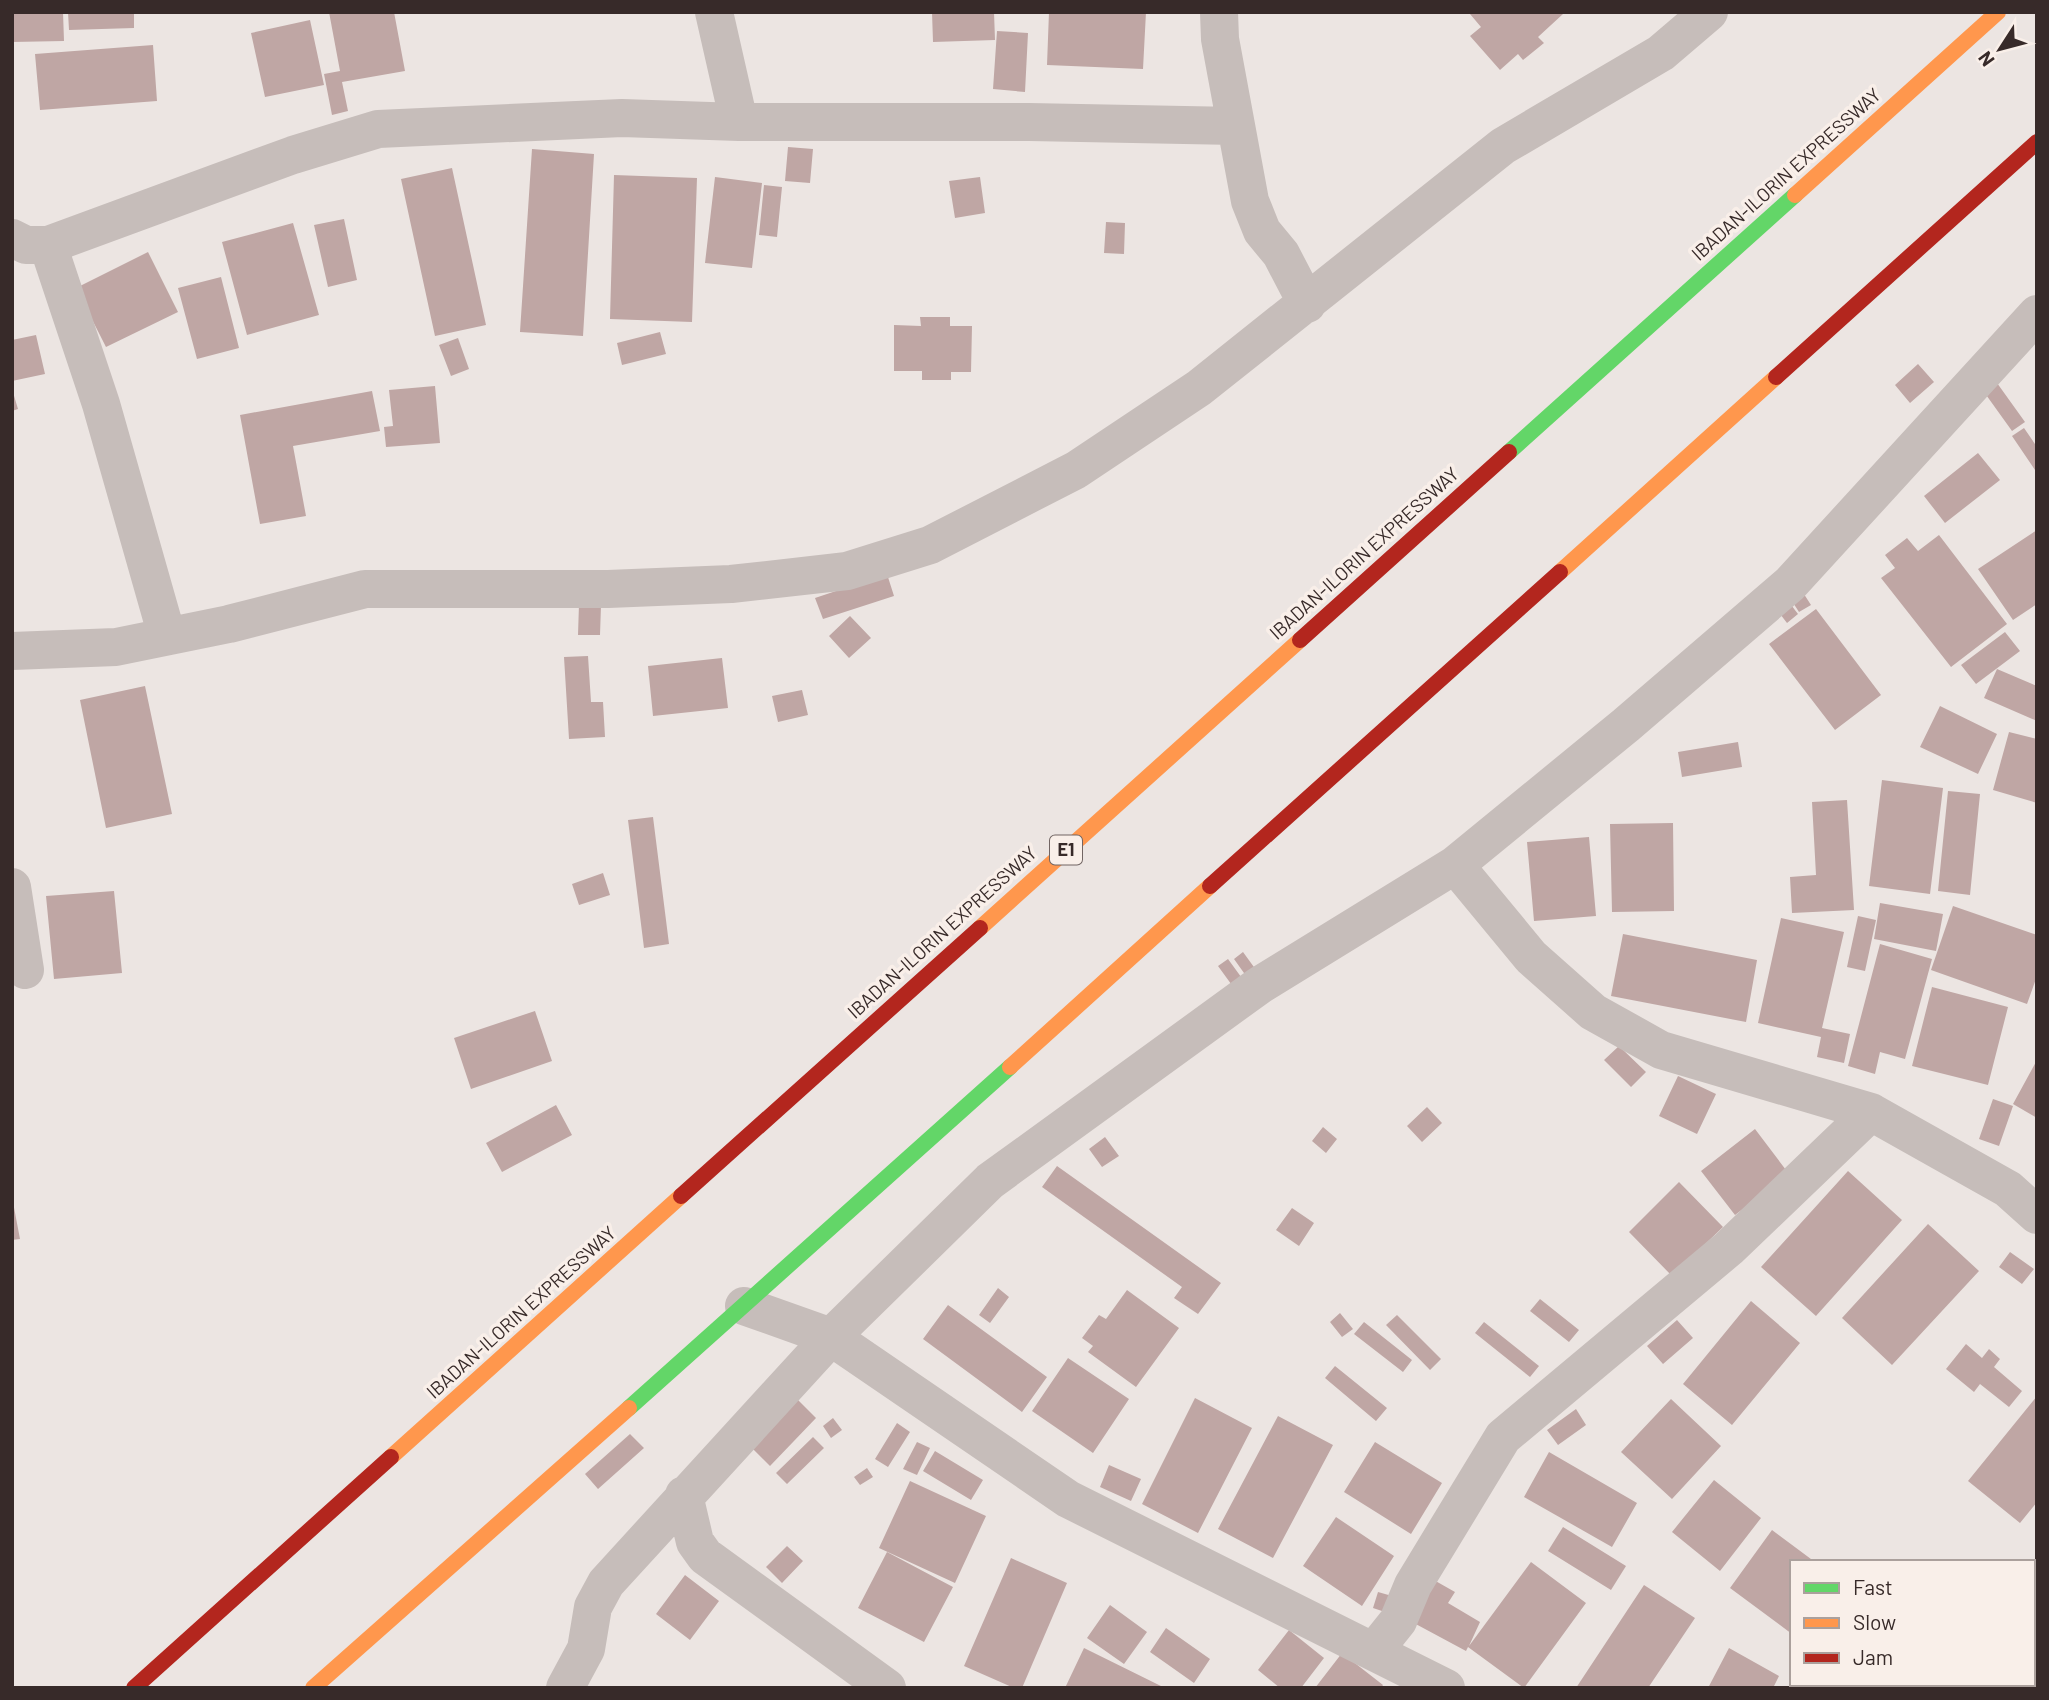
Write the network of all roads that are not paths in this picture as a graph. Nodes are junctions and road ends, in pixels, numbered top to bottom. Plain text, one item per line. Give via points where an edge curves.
1 (714, 12) edge
2 (1219, 12) edge
3 (1709, 12) edge
4 (1998, 12) edge
5 (739, 122) junction
6 (1236, 126) junction
7 (2037, 142) edge
8 (30, 242) edge
9 (1307, 304) junction
10 (2037, 314) edge
11 (167, 636) junction
12 (12, 650) edge
13 (1455, 865) junction
14 (12, 887) edge
15 (25, 970) dead end
16 (1871, 1112) junction
17 (2037, 1215) edge
18 (744, 1306) junction
19 (831, 1337) junction
20 (684, 1495) junction
21 (1374, 1651) junction
22 (134, 1688) edge
23 (313, 1688) edge
24 (565, 1688) edge
25 (887, 1688) edge
26 (1446, 1688) edge

1 - 5 street
2 - 6 street
3 - 9 street via 1661,53 1503,146
4 - 22 highway, IBADAN-ILORIN EXPRESSWAY / E1
5 - 6 street
5 - 8 street via 622,118 378,130
6 - 9 street via 1250,201 1262,231 1281,254
7 - 18 highway
8 - 11 street via 101,404
9 - 11 street via 1199,388 1076,470 930,545 847,571 731,584 608,589 365,589
10 - 13 street via 1790,584
11 - 12 street via 116,647
13 - 16 street via 1531,957 1593,1012 1661,1050
13 - 19 street via 1260,985 990,1181
14 - 15 street
16 - 17 street via 2008,1189
16 - 21 street via 1729,1248 1503,1437 1413,1585 1398,1621
18 - 19 street
18 - 23 highway
19 - 20 street
19 - 21 street via 1068,1499
20 - 24 street via 606,1583 593,1607 586,1649
20 - 25 street via 695,1542 705,1556
21 - 26 street

